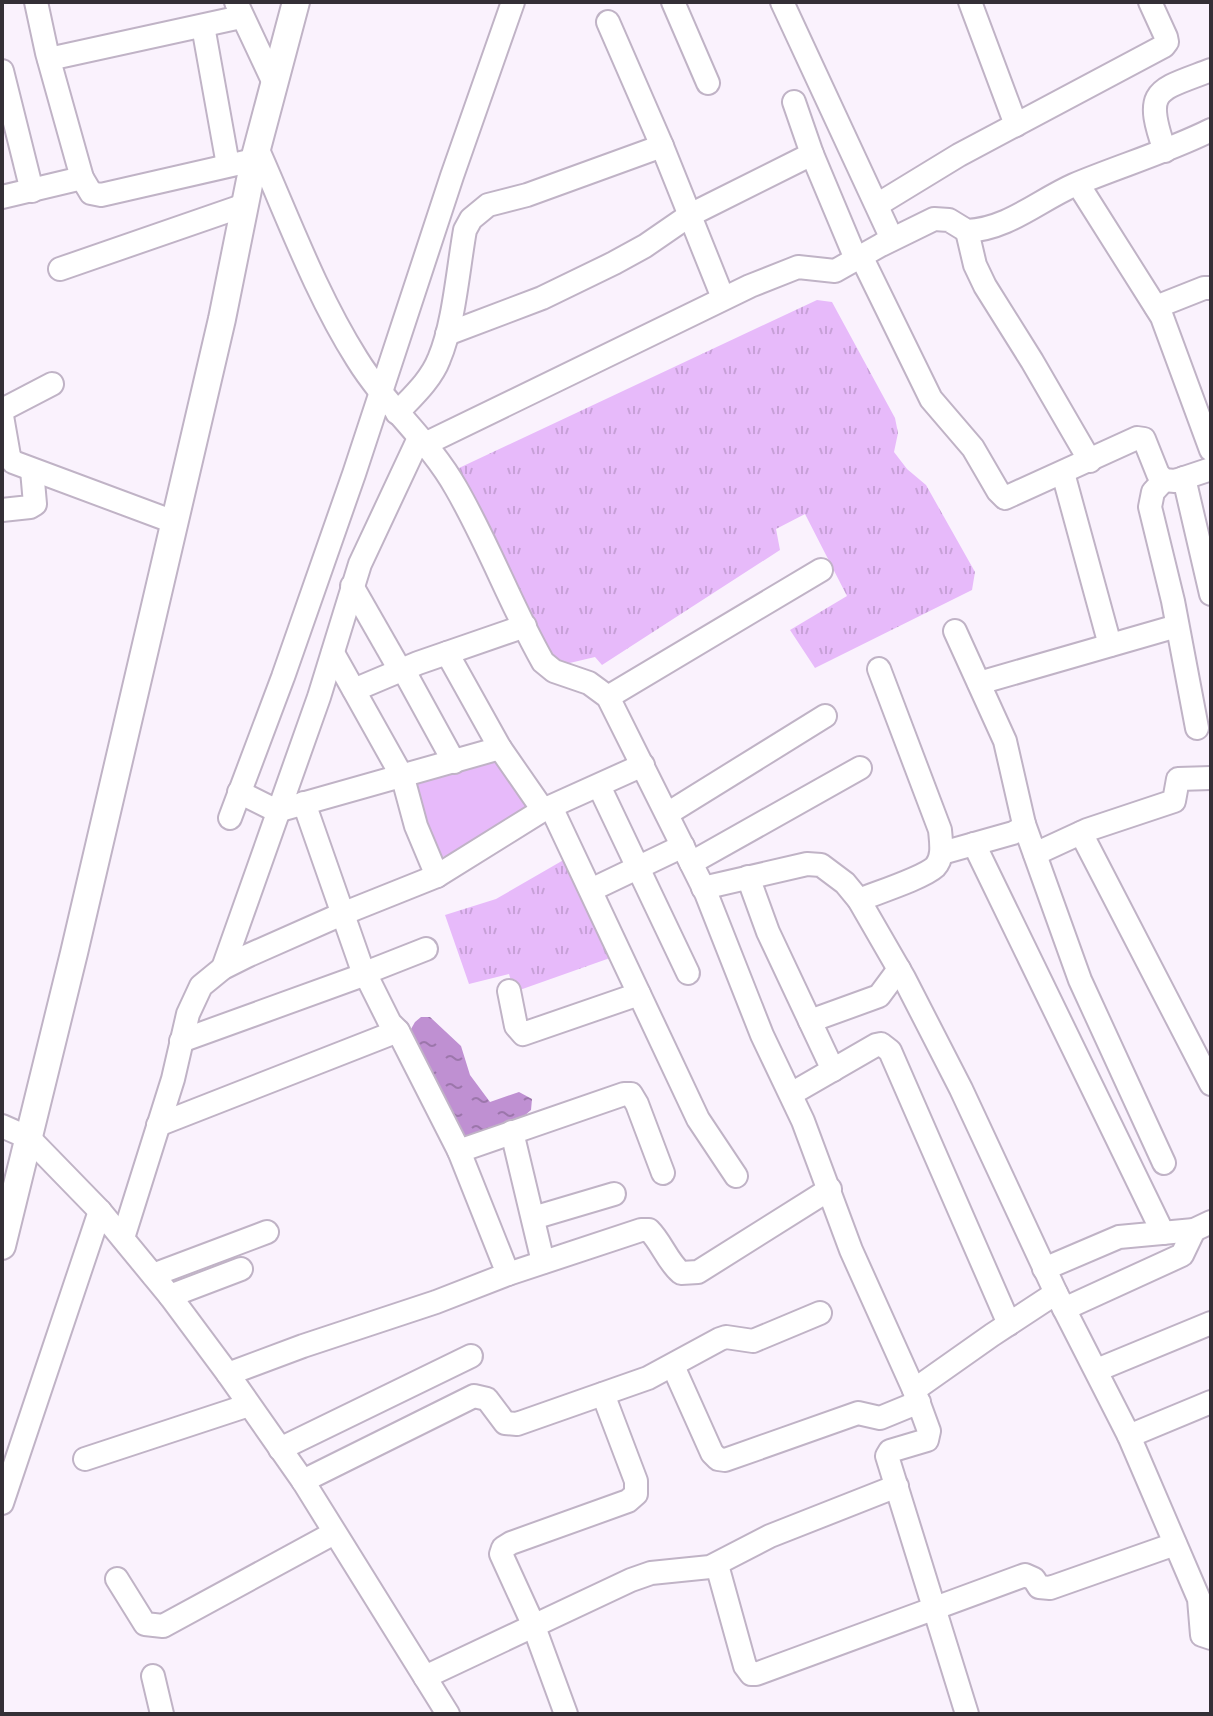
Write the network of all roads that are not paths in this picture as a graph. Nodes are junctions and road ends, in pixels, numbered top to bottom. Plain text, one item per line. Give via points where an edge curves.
1 (36, 2) edge
2 (296, 2) edge
3 (513, 2) edge
4 (673, 2) edge
5 (782, 2) edge
6 (970, 2) edge
7 (1150, 2) edge
8 (239, 10) edge
9 (608, 22) dead end
10 (203, 26) junction
11 (49, 59) junction
12 (1211, 70) edge
13 (2, 71) edge
14 (274, 83) junction
15 (708, 83) dead end
16 (794, 102) dead end
17 (1016, 125) junction
18 (1211, 130) edge
19 (662, 146) junction
20 (1165, 151) junction
21 (812, 154) junction
22 (256, 155) junction
23 (228, 165) junction
24 (82, 178) junction
25 (1078, 184) junction
26 (32, 191) junction
27 (2, 197) edge
28 (245, 205) junction
29 (877, 205) junction
30 (690, 215) junction
31 (967, 231) junction
32 (892, 239) junction
33 (858, 257) junction
34 (60, 269) dead end
35 (1211, 288) edge
36 (723, 298) junction
37 (1156, 307) junction
38 (447, 334) junction
39 (52, 384) dead end
40 (380, 395) junction
41 (2, 413) edge
42 (397, 413) junction
43 (422, 441) junction
44 (1211, 450) edge
45 (1090, 461) junction
46 (1211, 469) edge
47 (32, 470) junction
48 (1063, 473) junction
49 (1174, 479) junction
50 (2, 510) edge
51 (174, 522) junction
52 (821, 570) dead end
53 (352, 586) junction
54 (1211, 594) edge
55 (525, 626) junction
56 (1177, 626) junction
57 (955, 631) dead end
58 (1110, 645) junction
59 (333, 653) junction
60 (447, 653) junction
61 (879, 669) dead end
62 (401, 670) junction
63 (979, 683) junction
64 (354, 690) junction
65 (608, 697) junction
66 (825, 716) dead end
67 (1197, 728) dead end
68 (500, 748) junction
69 (454, 762) junction
70 (643, 765) junction
71 (860, 768) dead end
72 (403, 778) junction
73 (1211, 778) edge
74 (599, 786) junction
75 (239, 792) junction
76 (304, 803) junction
77 (547, 808) junction
78 (277, 811) junction
79 (667, 814) junction
80 (230, 818) dead end
81 (1024, 824) junction
82 (1081, 833) junction
83 (974, 844) junction
84 (942, 853) junction
85 (687, 854) junction
86 (1035, 854) junction
87 (638, 867) junction
88 (437, 876) junction
89 (748, 877) junction
90 (703, 888) junction
91 (591, 890) junction
92 (859, 900) junction
93 (342, 914) junction
94 (426, 949) dead end
95 (223, 968) junction
96 (899, 969) junction
97 (365, 973) junction
98 (688, 973) dead end
99 (509, 991) dead end
100 (639, 994) junction
101 (810, 1021) junction
102 (398, 1031) junction
103 (181, 1041) junction
104 (833, 1070) junction
105 (1211, 1084) edge
106 (791, 1094) junction
107 (158, 1125) junction
108 (2, 1126) edge
109 (512, 1132) junction
110 (29, 1138) junction
111 (459, 1151) junction
112 (1164, 1163) dead end
113 (663, 1173) dead end
114 (736, 1176) dead end
115 (830, 1189) junction
116 (614, 1194) dead end
117 (100, 1211) junction
118 (533, 1218) junction
119 (1206, 1225) edge
120 (267, 1232) dead end
121 (1163, 1233) junction
122 (123, 1238) junction
123 (2, 1246) edge
124 (543, 1262) junction
125 (241, 1269) dead end
126 (1044, 1269) junction
127 (508, 1274) junction
128 (153, 1275) junction
129 (170, 1296) junction
130 (1060, 1301) junction
131 (820, 1313) dead end
132 (1211, 1323) edge
133 (1009, 1324) junction
134 (471, 1356) dead end
135 (673, 1366) junction
136 (1097, 1370) junction
137 (228, 1374) junction
138 (603, 1394) junction
139 (917, 1396) junction
140 (1211, 1402) edge
141 (249, 1405) junction
142 (1129, 1436) junction
143 (280, 1449) junction
144 (85, 1459) dead end
145 (303, 1481) junction
146 (897, 1486) junction
147 (2, 1503) edge
148 (334, 1533) junction
149 (1175, 1544) junction
150 (717, 1565) junction
151 (117, 1579) dead end
152 (935, 1610) junction
153 (533, 1624) junction
154 (1211, 1638) edge
155 (153, 1676) dead end
156 (425, 1677) junction
157 (162, 1714) edge
158 (448, 1714) edge
159 (566, 1714) edge
160 (967, 1714) edge

1 - 11 street
2 - 14 main road
3 - 40 street
4 - 15 street
5 - 29 street
6 - 17 street
7 - 17 street via 1166,37 1164,46
8 - 10 street
8 - 14 street
9 - 19 street
10 - 11 street
10 - 23 street
11 - 24 street
12 - 20 street via 1161,92 1153,114
13 - 26 street
14 - 22 main road
16 - 21 street
17 - 29 street
18 - 20 street
19 - 30 street
19 - 38 street via 480,210 465,230
20 - 25 street
21 - 30 street
21 - 33 street
22 - 23 street
22 - 28 main road
22 - 40 street via 336,323
23 - 24 street via 101,195 91,193
24 - 26 street
25 - 31 street via 991,228
25 - 37 street
26 - 27 street
28 - 34 street
28 - 51 main road
29 - 32 street
30 - 36 street
30 - 38 street via 614,263 542,298
31 - 32 street via 942,218
31 - 45 street via 985,286
32 - 33 street
33 - 36 street via 835,271 798,267
33 - 48 street via 931,399 973,448 998,491 1011,497
35 - 37 street
36 - 43 street
37 - 44 street
38 - 42 street via 427,380
39 - 41 street
40 - 42 street
40 - 75 street
41 - 47 street via 11,460
42 - 43 street
43 - 53 street
43 - 55 street via 458,491
45 - 48 street
45 - 49 street via 1144,439 1158,474
46 - 49 street
47 - 50 street via 35,504
47 - 51 street
48 - 58 street
49 - 54 street
49 - 56 street via 1153,492 1150,507
51 - 110 main road
52 - 65 street
53 - 59 street
53 - 62 street
55 - 60 street
55 - 65 street via 543,662
56 - 58 street
56 - 67 street
57 - 63 street
58 - 63 street
59 - 64 street
59 - 78 street
60 - 62 street
60 - 68 street
61 - 84 street via 940,830
62 - 64 street
62 - 69 street
63 - 81 street via 1005,741
64 - 72 street
65 - 70 street
66 - 79 street
68 - 69 street
68 - 77 street
69 - 72 street
70 - 74 street
70 - 79 street
71 - 85 street
72 - 76 street
72 - 88 street
73 - 82 street via 1178,779 1174,801
74 - 77 street
74 - 87 street
75 - 78 street
75 - 80 street
76 - 78 street
76 - 93 street
77 - 88 street
77 - 91 street
78 - 95 street
79 - 85 street
81 - 83 street via 1019,831
81 - 86 street
82 - 86 street
82 - 105 street
83 - 84 street
83 - 121 street
84 - 92 street via 936,866
85 - 87 street
85 - 90 street
86 - 112 street via 1080,980
87 - 91 street
87 - 98 street
88 - 93 street
89 - 90 street
89 - 92 street via 821,865
89 - 101 street
90 - 106 street
91 - 100 street
92 - 96 street
93 - 95 street
93 - 97 street
94 - 97 street
95 - 103 street via 195,996
96 - 101 street via 879,996
96 - 126 street
97 - 102 street
97 - 103 street
99 - 100 street via 516,1026 523,1034
100 - 114 street via 698,1119
101 - 104 street
102 - 107 street
102 - 111 street
103 - 107 street
104 - 106 street
104 - 133 street via 876,1045 890,1051
106 - 115 street
107 - 122 street
108 - 110 street
109 - 111 street
109 - 113 street via 631,1094
109 - 118 street
110 - 117 street
110 - 123 main road
111 - 127 street
115 - 124 street via 698,1272 681,1273 649,1230
115 - 139 street via 851,1250
116 - 118 street
117 - 122 street
117 - 147 street
118 - 124 street
119 - 121 street
119 - 130 street via 1182,1255
120 - 128 street
121 - 126 street via 1119,1237
122 - 128 street
124 - 127 street
125 - 129 street
126 - 130 street
127 - 137 street
128 - 129 street
129 - 137 street
130 - 133 street
130 - 136 street
131 - 135 street via 753,1341 720,1339
132 - 136 street
133 - 139 street
134 - 143 street
135 - 138 street
135 - 139 street via 712,1453 725,1460 858,1413 880,1418
136 - 142 street
137 - 141 street
138 - 145 street via 509,1424 487,1399 474,1396
138 - 153 street via 636,1481 636,1494 503,1548 502,1559
139 - 146 street via 930,1437 888,1452
140 - 142 street
141 - 143 street
141 - 144 street
142 - 149 street
143 - 145 street
145 - 148 street
146 - 150 street via 770,1536
146 - 152 street
148 - 151 street via 163,1626 145,1624
148 - 156 street
149 - 152 street via 1050,1588 1039,1587 1025,1575
149 - 154 street via 1199,1599 1202,1635
150 - 152 street via 751,1674
150 - 153 street via 651,1573
152 - 160 street
153 - 156 street
153 - 159 street
155 - 157 street
156 - 158 street

